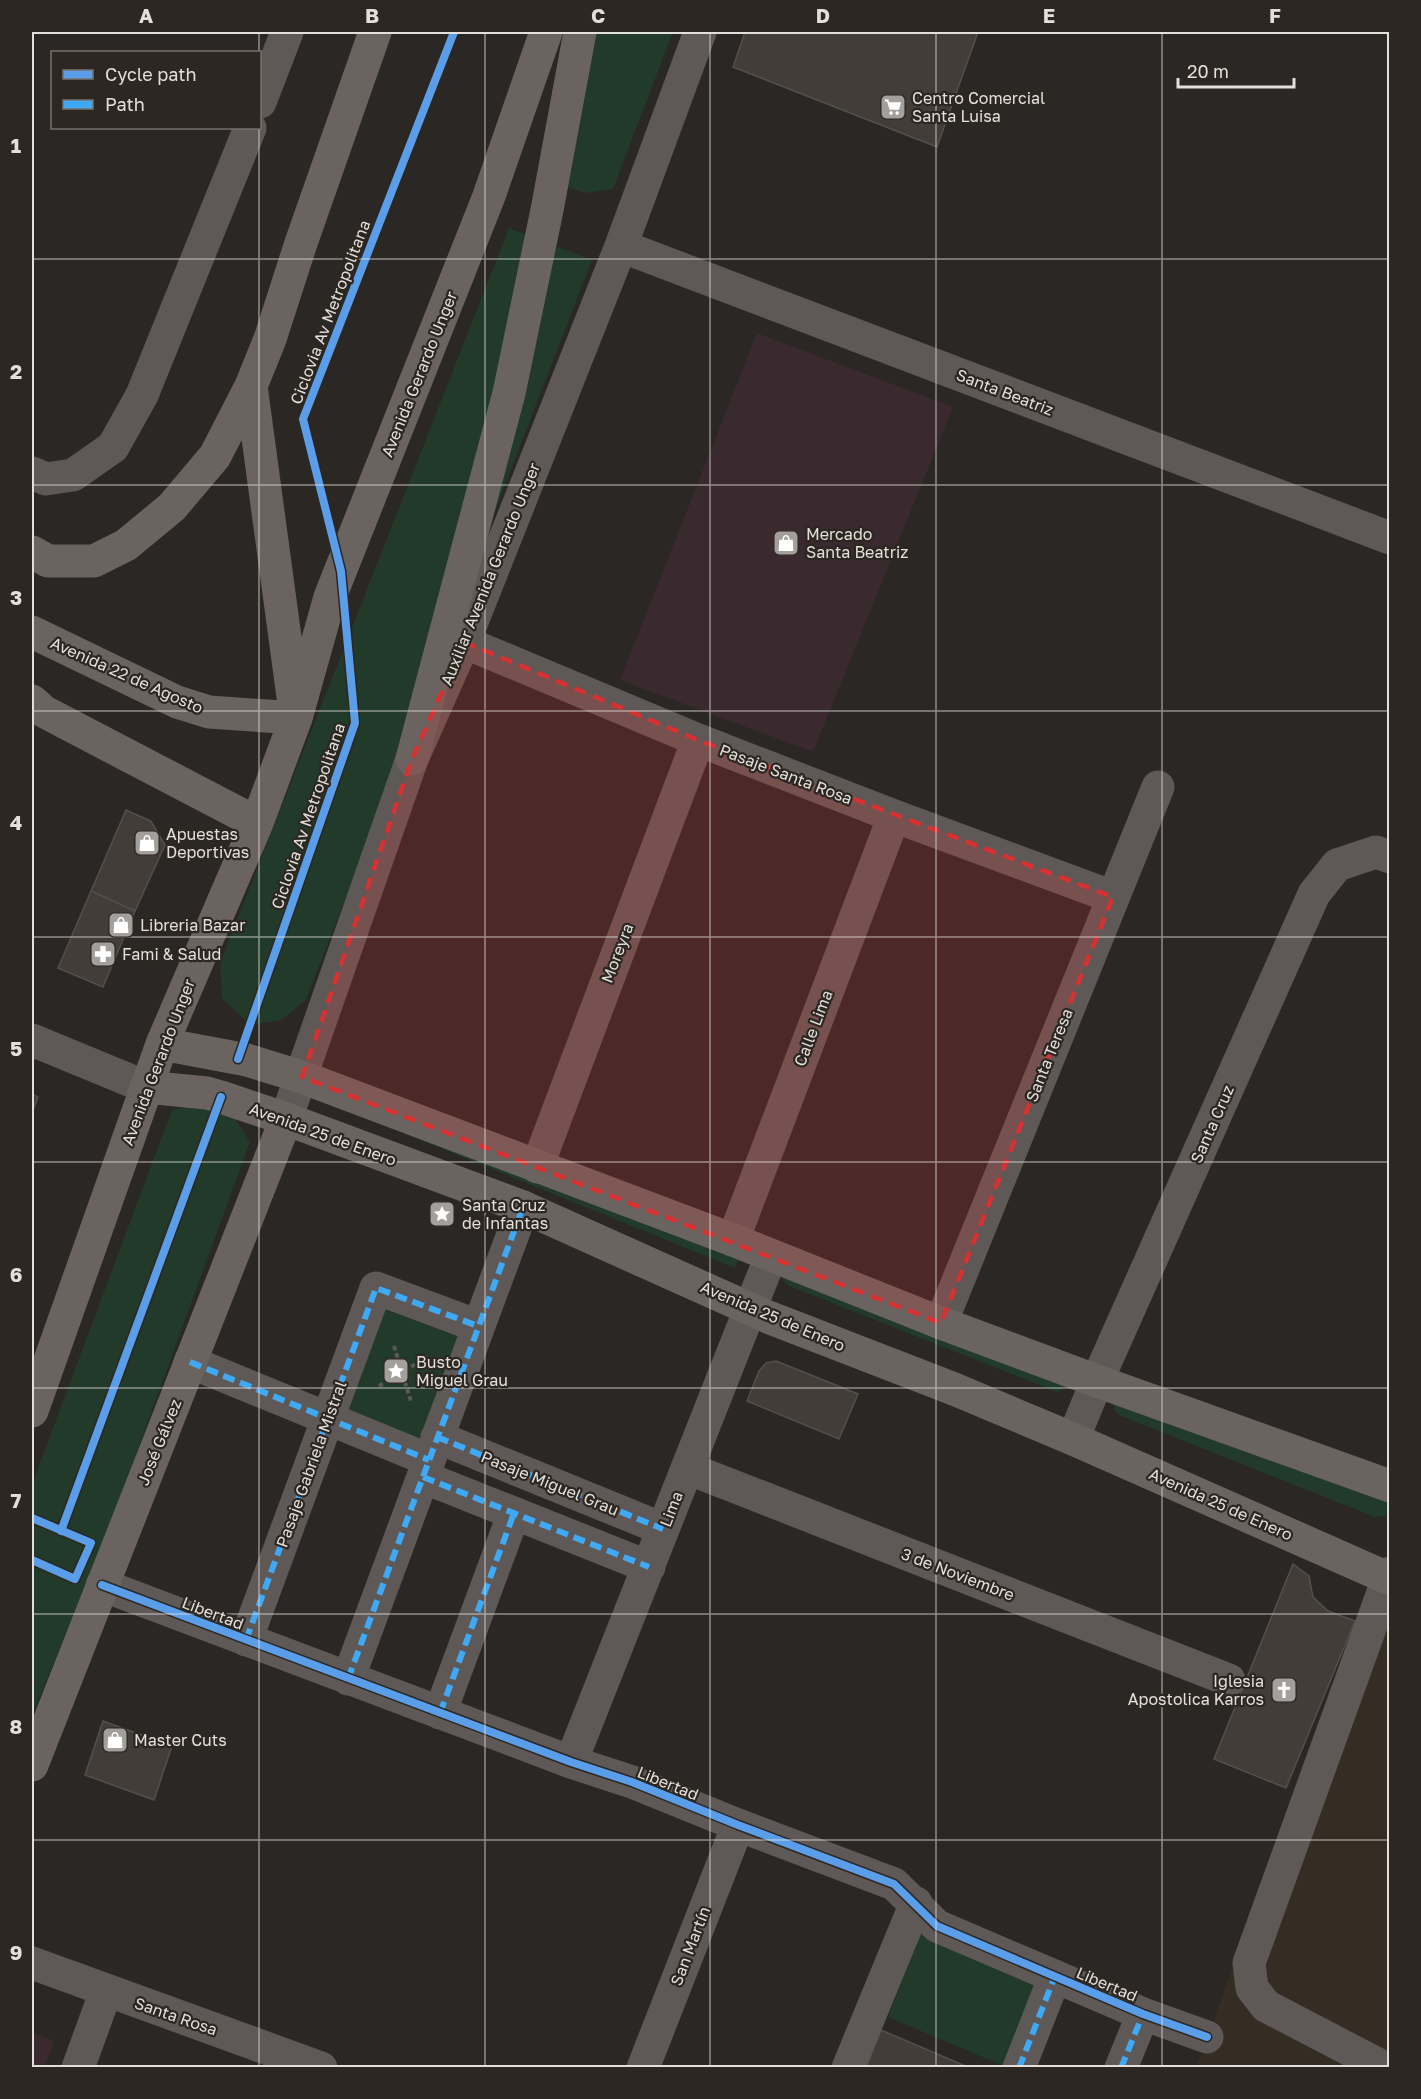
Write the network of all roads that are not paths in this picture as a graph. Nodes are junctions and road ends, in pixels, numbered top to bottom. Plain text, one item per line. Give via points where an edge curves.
1 (287, 32) edge
2 (375, 32) edge
3 (546, 32) edge
4 (580, 32) edge
5 (700, 32) edge
6 (261, 99) edge
7 (250, 129) edge
8 (621, 246) junction
9 (251, 386) junction
10 (39, 476) edge
11 (1389, 538) edge
12 (32, 552) edge
13 (32, 632) edge
14 (464, 642) junction
15 (35, 706) edge
16 (296, 718) junction
17 (698, 740) junction
18 (412, 759) junction
19 (1158, 787) dead end
20 (894, 816) junction
21 (256, 823) junction
22 (1389, 857) edge
23 (1113, 897) junction
24 (32, 1040) edge
25 (162, 1044) junction
26 (302, 1077) junction
27 (146, 1087) junction
28 (286, 1119) junction
29 (537, 1167) junction
30 (523, 1207) junction
31 (733, 1240) junction
32 (771, 1256) junction
33 (751, 1309) junction
34 (941, 1323) junction
35 (478, 1326) junction
36 (190, 1362) junction
37 (1097, 1382) junction
38 (32, 1412) edge
39 (328, 1419) junction
40 (1073, 1439) junction
41 (429, 1458) junction
42 (687, 1468) junction
43 (1389, 1486) edge
44 (514, 1513) junction
45 (663, 1529) junction
46 (648, 1567) junction
47 (1389, 1577) edge
48 (102, 1585) junction
49 (246, 1640) junction
50 (348, 1679) junction
51 (1229, 1680) dead end
52 (440, 1713) junction
53 (571, 1762) junction
54 (32, 1765) edge
55 (738, 1826) junction
56 (916, 1904) junction
57 (32, 1963) edge
58 (1054, 1976) junction
59 (106, 1991) junction
60 (1143, 2014) junction
61 (1207, 2037) dead end
62 (78, 2067) edge
63 (321, 2067) edge
64 (643, 2067) edge
65 (849, 2067) edge
66 (1019, 2067) edge
67 (1121, 2067) edge
68 (1385, 2067) edge

1 - 6 street
2 - 9 main road, Avenida Gerardo Unger
3 - 16 main road, Avenida Gerardo Unger via 489,196 330,597
4 - 18 main road via 508,393
5 - 8 street, Auxiliar Avenida Gerardo Unger
7 - 10 street via 142,395 113,447 73,475
8 - 11 street, Santa Beatriz
8 - 14 street, Auxiliar Avenida Gerardo Unger
9 - 12 main road via 215,456 172,507 126,545 94,561 48,561
9 - 16 main road, Avenida Gerardo Unger
13 - 16 main road, Avenida 22 de Agosto via 177,702 209,712
14 - 17 street, Pasaje Santa Rosa
14 - 18 street, Auxiliar Avenida Gerardo Unger
15 - 21 main road
16 - 21 main road, Avenida Gerardo Unger
17 - 20 street, Pasaje Santa Rosa
17 - 29 street, Moreyra
18 - 26 street, Auxiliar Avenida Gerardo Unger
19 - 23 street, Santa Teresa
20 - 23 street, Pasaje Santa Rosa
20 - 31 street, Calle Lima
21 - 25 main road, Avenida Gerardo Unger
22 - 37 street, Santa Cruz via 1376,852 1337,865 1314,894
23 - 34 street, Santa Teresa
24 - 27 street
25 - 26 main road via 247,1060
25 - 27 main road, Avenida Gerardo Unger
26 - 28 street, Auxiliar Avenida Gerardo Unger
26 - 29 main road
27 - 28 main road, Avenida 25 de Enero via 207,1093
27 - 38 main road, Avenida Gerardo Unger
28 - 30 main road, Avenida 25 de Enero
28 - 36 main road, José Gálvez
29 - 31 main road
30 - 33 main road, Avenida 25 de Enero
30 - 35 street
31 - 32 main road
32 - 33 street, Lima
32 - 34 main road
33 - 40 main road, Avenida 25 de Enero
33 - 42 street, Lima
34 - 37 main road
35 - 39 street, Pasaje Gabriela Mistral via 376,1288
35 - 41 street
36 - 39 street, Pasaje Miguel Grau
36 - 48 main road, José Gálvez
37 - 40 street, Santa Cruz
37 - 43 main road
39 - 41 street, Pasaje Miguel Grau
39 - 49 street, Pasaje Gabriela Mistral
40 - 47 main road, Avenida 25 de Enero
41 - 44 street, Pasaje Miguel Grau
41 - 45 street, Pasaje Miguel Grau
41 - 50 street
42 - 45 street, Lima
42 - 51 street, 3 de Noviembre
44 - 46 street, Pasaje Miguel Grau
44 - 52 street
45 - 46 street, Lima
46 - 53 street, Lima
47 - 68 street via 1249,1963 1252,1988 1266,2006
48 - 49 street, Libertad
48 - 54 main road, José Gálvez
49 - 50 street, Libertad
50 - 52 street, Libertad
52 - 53 street, Libertad
53 - 55 street, Libertad via 632,1782
55 - 56 street, Libertad via 894,1884
55 - 64 street, San Martín
56 - 58 street, Libertad via 937,1926
56 - 65 street
57 - 59 street, Santa Rosa
58 - 60 street, Libertad
58 - 66 street
59 - 62 street
59 - 63 street, Santa Rosa
60 - 61 street, Libertad
60 - 67 street

